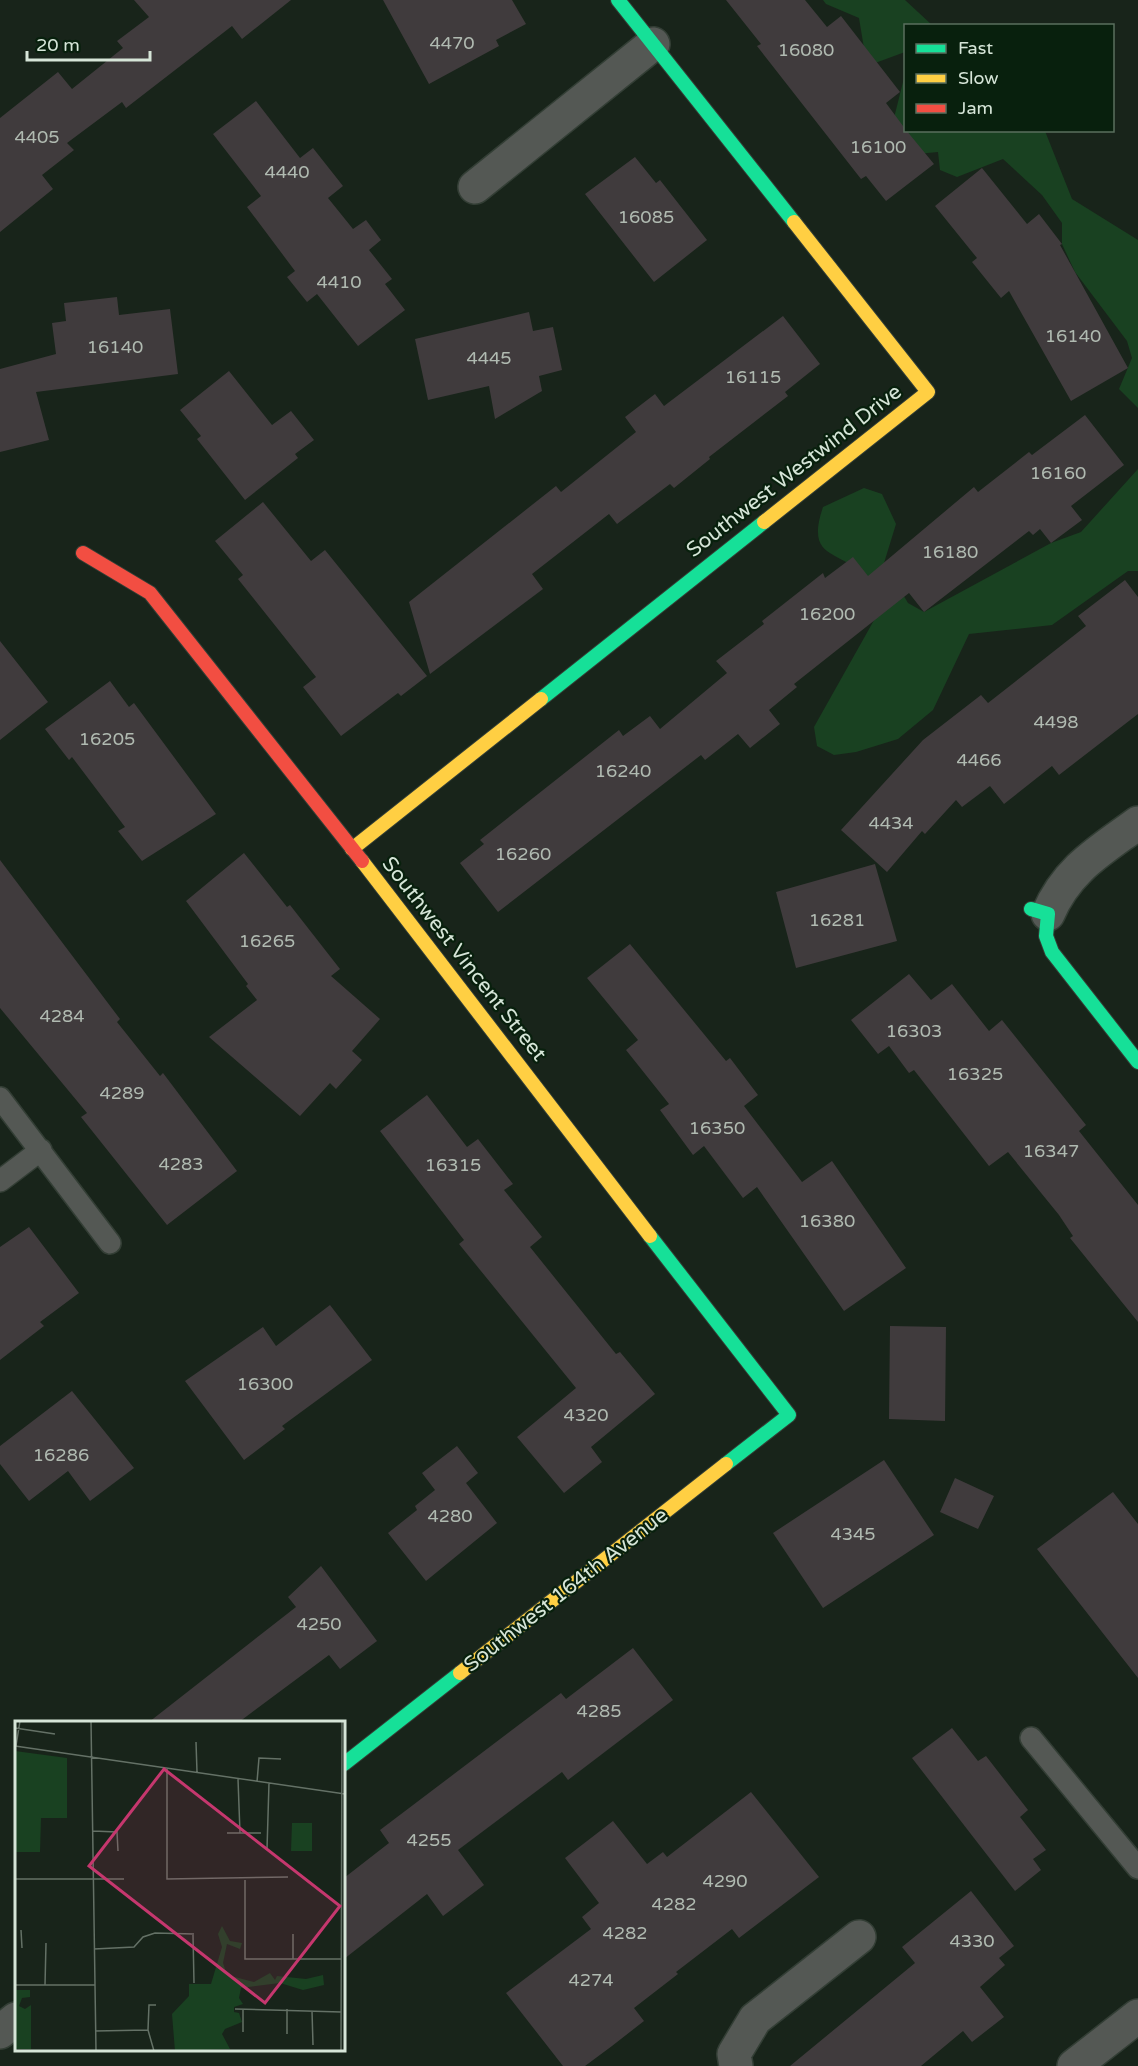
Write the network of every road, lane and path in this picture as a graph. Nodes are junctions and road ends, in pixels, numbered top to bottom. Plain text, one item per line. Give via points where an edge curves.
1 (618, 0) edge
2 (654, 44) junction
3 (475, 188) dead end
4 (83, 553) dead end
5 (1138, 823) edge
6 (352, 849) junction
7 (1039, 912) joint
8 (1138, 1062) edge
9 (0, 1098) edge
10 (41, 1150) junction
11 (0, 1181) edge
12 (110, 1243) dead end
13 (789, 1415) joint
14 (1031, 1738) dead end
15 (345, 1763) edge
16 (1138, 1868) edge
17 (859, 1937) dead end
18 (1138, 2016) edge
19 (15, 2020) edge
20 (0, 2032) edge
21 (736, 2066) edge
22 (1074, 2066) edge

1 - 2 street, Southwest Westwind Drive
2 - 3 street
2 - 6 street, Southwest Westwind Drive via 928,392
4 - 6 street, Southwest Vincent Street via 150,593
5 - 7 street via 1068,877
6 - 13 street, Southwest Vincent Street
7 - 8 street via 1052,952
9 - 10 lane
10 - 11 lane
10 - 12 lane
13 - 15 street, Southwest 164th Avenue
14 - 16 lane
17 - 21 street via 755,2019 734,2054
18 - 22 street
19 - 20 street

